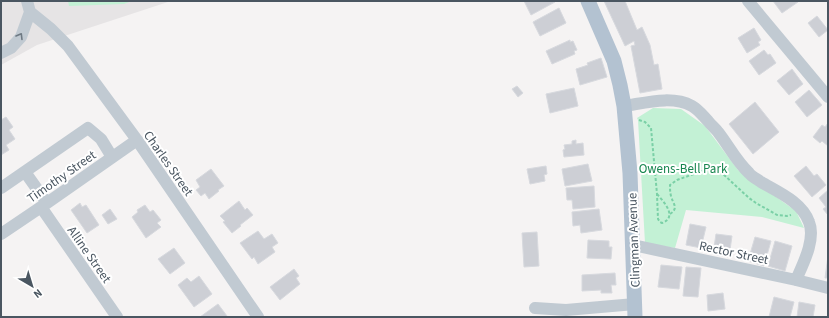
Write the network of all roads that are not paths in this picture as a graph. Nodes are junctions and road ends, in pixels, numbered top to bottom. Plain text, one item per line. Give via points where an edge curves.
1 (588, 1) edge
2 (748, 1) edge
3 (28, 6) edge
4 (1, 53) edge
5 (828, 97) edge
6 (624, 106) junction
7 (137, 140) junction
8 (112, 157) junction
9 (25, 172) junction
10 (1, 188) edge
11 (44, 205) junction
12 (1, 234) edge
13 (633, 246) junction
14 (796, 280) junction
15 (828, 288) edge
16 (536, 308) dead end
17 (635, 311) edge
18 (117, 317) edge
19 (258, 317) edge

1 - 6 main road, Clingman Avenue via 614,61
2 - 5 street
4 -> 3 street via 21,37
3 - 7 street, Charles Street via 68,46
6 - 13 main road, Clingman Avenue
6 - 14 street via 667,100 692,106 718,132 738,163 750,175 784,195 802,210 810,222 811,233
7 - 8 street, Timothy Street
7 - 19 street, Charles Street
8 - 9 street via 100,139 88,128
8 - 11 street, Timothy Street
9 - 10 street
9 - 11 street, Alline Street
11 - 12 street, Timothy Street
11 - 18 street, Alline Street
13 - 14 street, Rector Street
13 - 17 main road, Clingman Avenue
14 - 15 street, Rector Street
16 - 17 street

